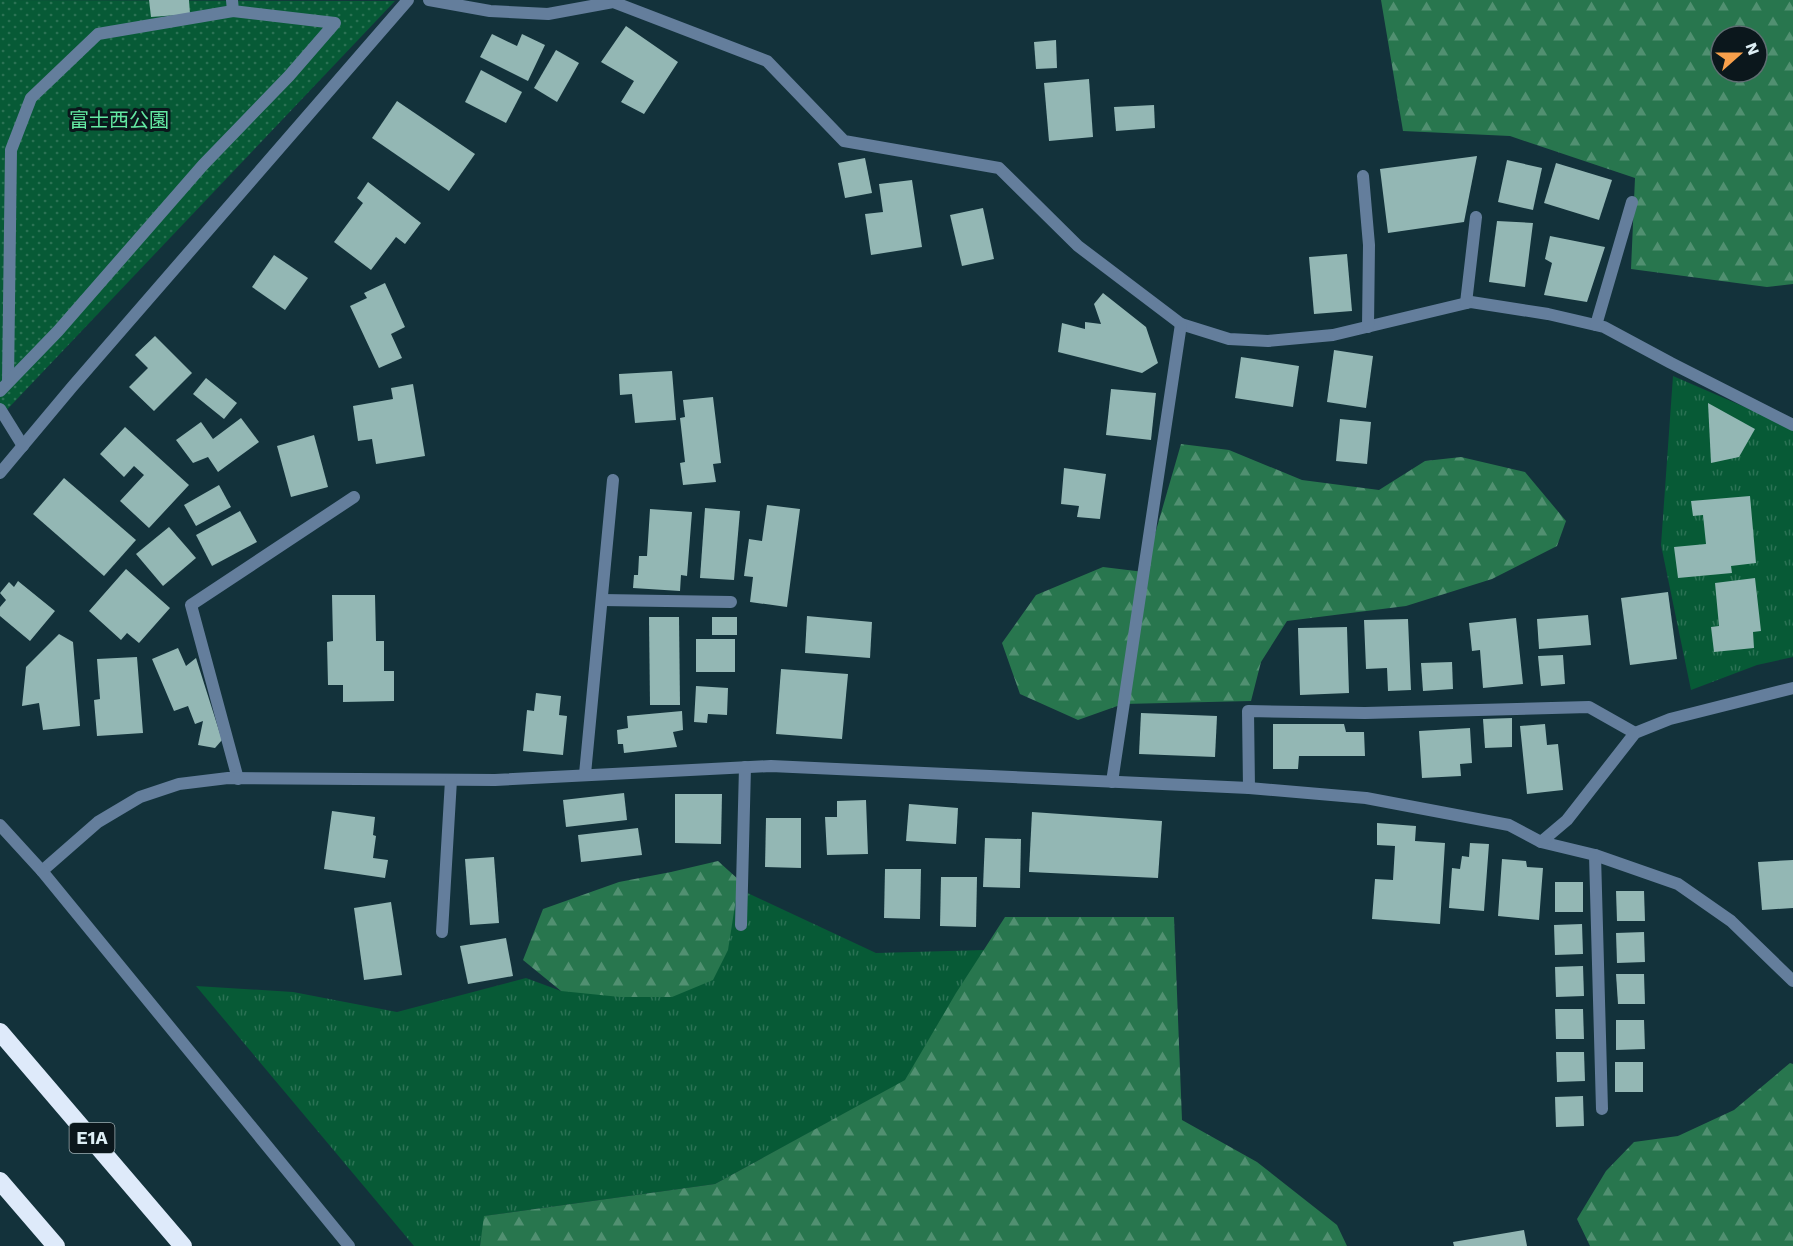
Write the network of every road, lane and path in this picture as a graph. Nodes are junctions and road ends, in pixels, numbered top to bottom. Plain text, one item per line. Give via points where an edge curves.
1 (408, 0) edge
2 (429, 0) edge
3 (232, 5) edge
4 (1363, 176) dead end
5 (1632, 202) dead end
6 (1476, 217) dead end
7 (1466, 303) junction
8 (1181, 324) junction
9 (1596, 325) junction
10 (1368, 327) junction
11 (4, 387) edge
12 (0, 409) edge
13 (1793, 425) edge
14 (23, 446) junction
15 (0, 473) edge
16 (613, 480) dead end
17 (354, 497) dead end
18 (602, 600) junction
19 (731, 602) dead end
20 (1793, 688) edge
21 (1635, 733) junction
22 (745, 767) junction
23 (585, 774) junction
24 (238, 778) junction
25 (451, 780) junction
26 (1112, 782) junction
27 (1249, 788) junction
28 (0, 825) edge
29 (1541, 842) junction
30 (1595, 855) junction
31 (42, 871) junction
32 (741, 925) dead end
33 (442, 932) dead end
34 (1793, 981) edge
35 (0, 1032) edge
36 (1602, 1109) dead end
37 (0, 1181) edge
38 (56, 1246) edge
39 (183, 1246) edge
40 (349, 1246) edge

1 - 14 street
2 - 8 street via 490,12 548,14 613,2 767,61 844,141 999,168 1078,246
3 - 11 street via 98,34 31,98 11,150
3 - 11 street via 335,23
4 - 10 street via 1369,245
5 - 9 street
6 - 7 street
7 - 9 street
7 - 10 street
8 - 10 street via 1229,339 1268,340 1333,335
8 - 26 street
9 - 13 street
12 - 14 street
14 - 15 street
16 - 18 street
17 - 24 street via 191,605
18 - 19 street
18 - 23 street
20 - 21 street via 1670,719
21 - 27 street via 1589,707 1248,711
21 - 29 street via 1567,820
22 - 23 street
22 - 26 street
22 - 32 street
23 - 25 street
24 - 25 street
24 - 31 street via 179,784 140,796 98,822
25 - 33 street
26 - 27 street
27 - 29 street via 1366,798 1509,825
28 - 31 street
29 - 30 street
30 - 34 street via 1678,884 1731,921
30 - 36 street
31 - 40 street
35 - 39 highway, E1A
37 - 38 highway

